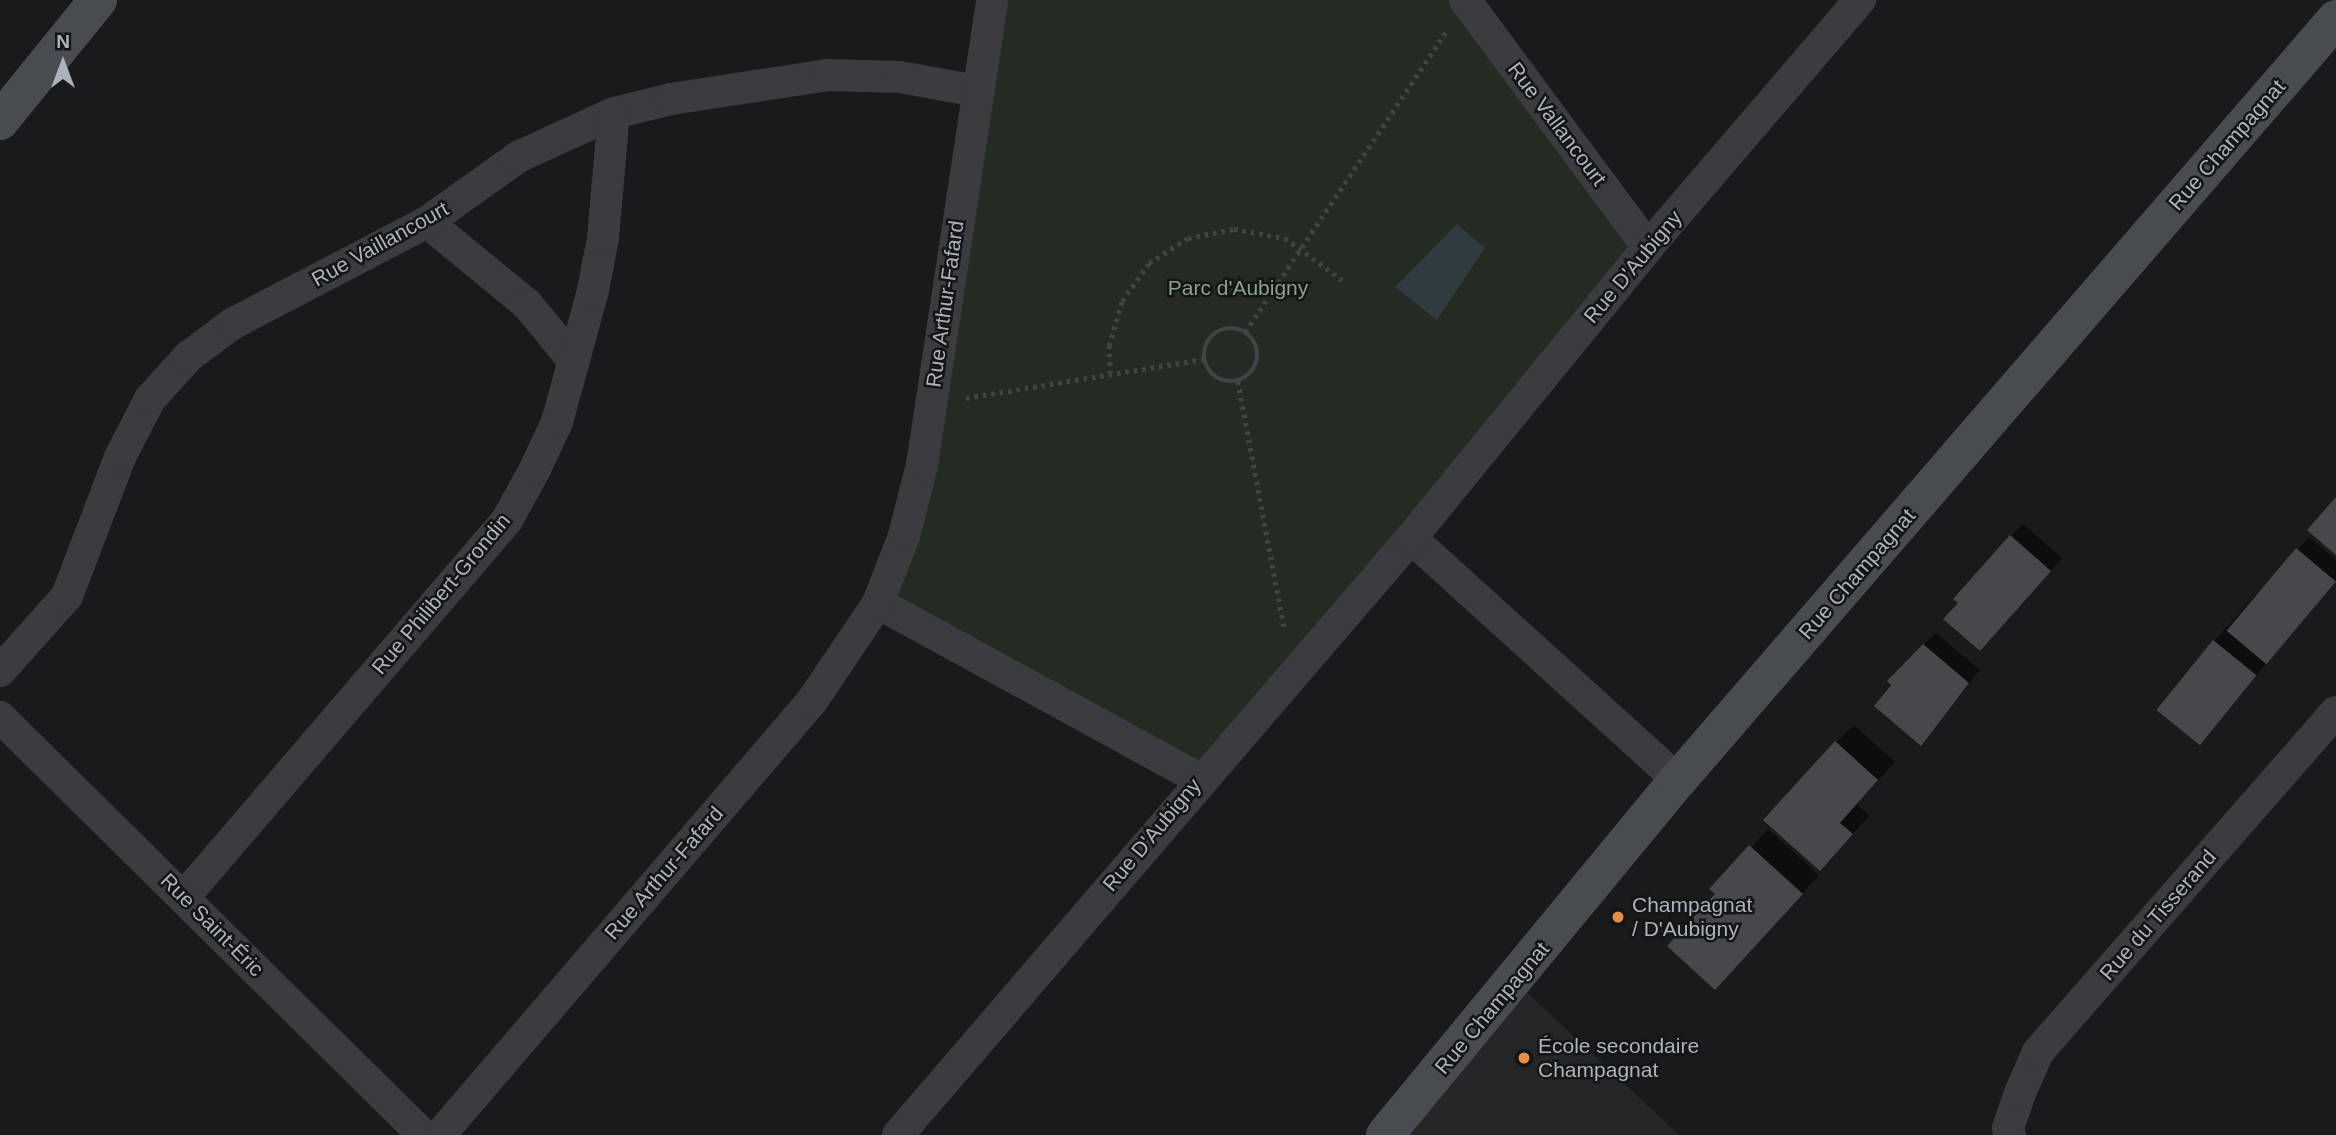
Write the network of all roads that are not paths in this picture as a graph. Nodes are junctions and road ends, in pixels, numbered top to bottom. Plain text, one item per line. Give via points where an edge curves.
1 (98, 0) edge
2 (992, 0) edge
3 (1860, 0) edge
4 (1466, 1) edge
5 (2336, 19) edge
6 (977, 91) junction
7 (614, 113) junction
8 (0, 121) edge
9 (427, 222) junction
10 (1648, 247) junction
11 (572, 359) junction
12 (1411, 538) junction
13 (878, 603) junction
14 (0, 670) edge
15 (2336, 712) edge
16 (0, 716) edge
17 (1200, 779) junction
18 (1678, 780) junction
19 (184, 897) junction
20 (423, 1135) edge
21 (440, 1135) edge
22 (898, 1135) edge
23 (1385, 1135) edge
24 (2010, 1135) edge

1 - 8 street
2 - 6 street, Rue Arthur-Fafard
3 - 10 street, Rue D'Aubigny
4 - 10 street, Rue Vallancourt
5 - 18 street, Rue Champagnat
6 - 7 street, Rue Vaillancourt via 900,77 827,75 671,99
6 - 13 street, Rue Arthur-Fafard via 930,404 904,536
7 - 9 street, Rue Vaillancourt via 518,157
7 - 11 street, Rue Philibert-Grondin via 603,237
9 - 11 street via 527,304
9 - 14 street, Rue Vaillancourt via 232,324 188,357 150,399 126,445 67,596
10 - 12 street, Rue D'Aubigny
11 - 19 street, Rue Philibert-Grondin via 557,422 507,520
12 - 17 street, Rue D'Aubigny
12 - 18 street
13 - 17 street
13 - 21 street, Rue Arthur-Fafard via 811,701
15 - 24 street, Rue du Tisserand via 2038,1052 2008,1128
16 - 19 street, Rue Saint-Éric
17 - 22 street, Rue D'Aubigny
18 - 23 street, Rue Champagnat
19 - 20 street, Rue Saint-Éric

